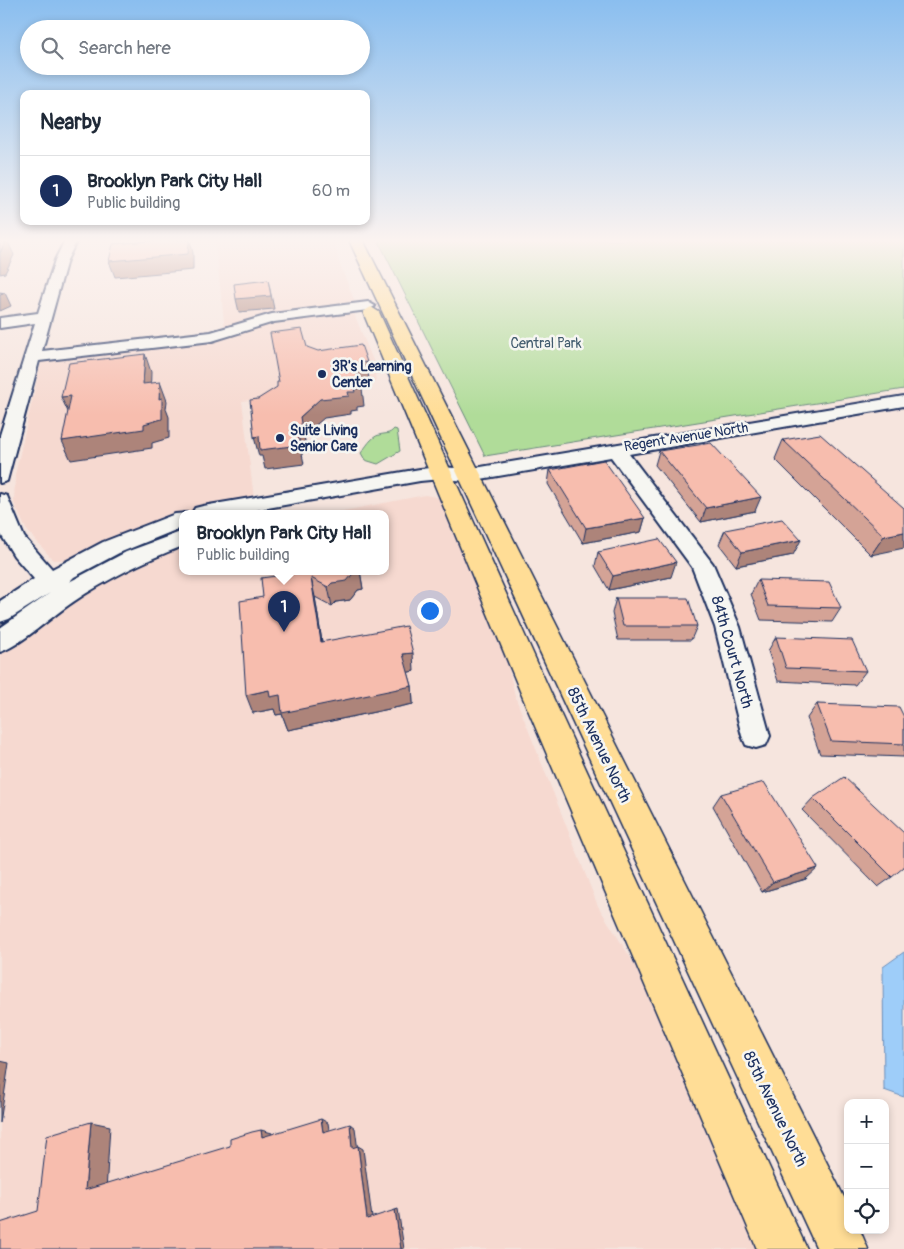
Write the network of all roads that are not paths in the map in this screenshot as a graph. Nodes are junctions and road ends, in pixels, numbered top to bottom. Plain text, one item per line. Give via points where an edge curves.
1 (50, 298) edge
2 (364, 298) edge
3 (365, 298) edge
4 (382, 298) edge
5 (45, 317) junction
6 (0, 323) edge
7 (33, 357) junction
8 (20, 401) junction
9 (904, 401) edge
10 (0, 403) edge
11 (615, 449) junction
12 (0, 477) edge
13 (452, 478) junction
14 (0, 501) edge
15 (224, 510) edge
16 (308, 510) edge
17 (179, 521) edge
18 (179, 540) edge
19 (59, 587) junction
20 (0, 613) edge
21 (0, 642) edge
22 (756, 736) dead end
23 (782, 1249) edge
24 (843, 1249) edge

1 - 5 street
2 - 7 street via 272,318 212,336
3 - 13 main road, 85th Avenue North
4 - 13 main road, 85th Avenue North
5 - 6 street
5 - 7 street
7 - 8 street
8 - 10 street
8 - 12 street
9 - 11 street, Regent Avenue North
11 - 13 street, Regent Avenue North
11 - 22 street, 84th Court North via 698,558 711,582 722,608
13 - 15 street, Regent Avenue North
13 - 16 street, Regent Avenue North
13 - 23 main road, 85th Avenue North
13 - 24 main road, 85th Avenue North
14 - 19 street via 16,541 38,571
17 - 19 street via 110,547
18 - 19 street
19 - 20 street
19 - 21 street

